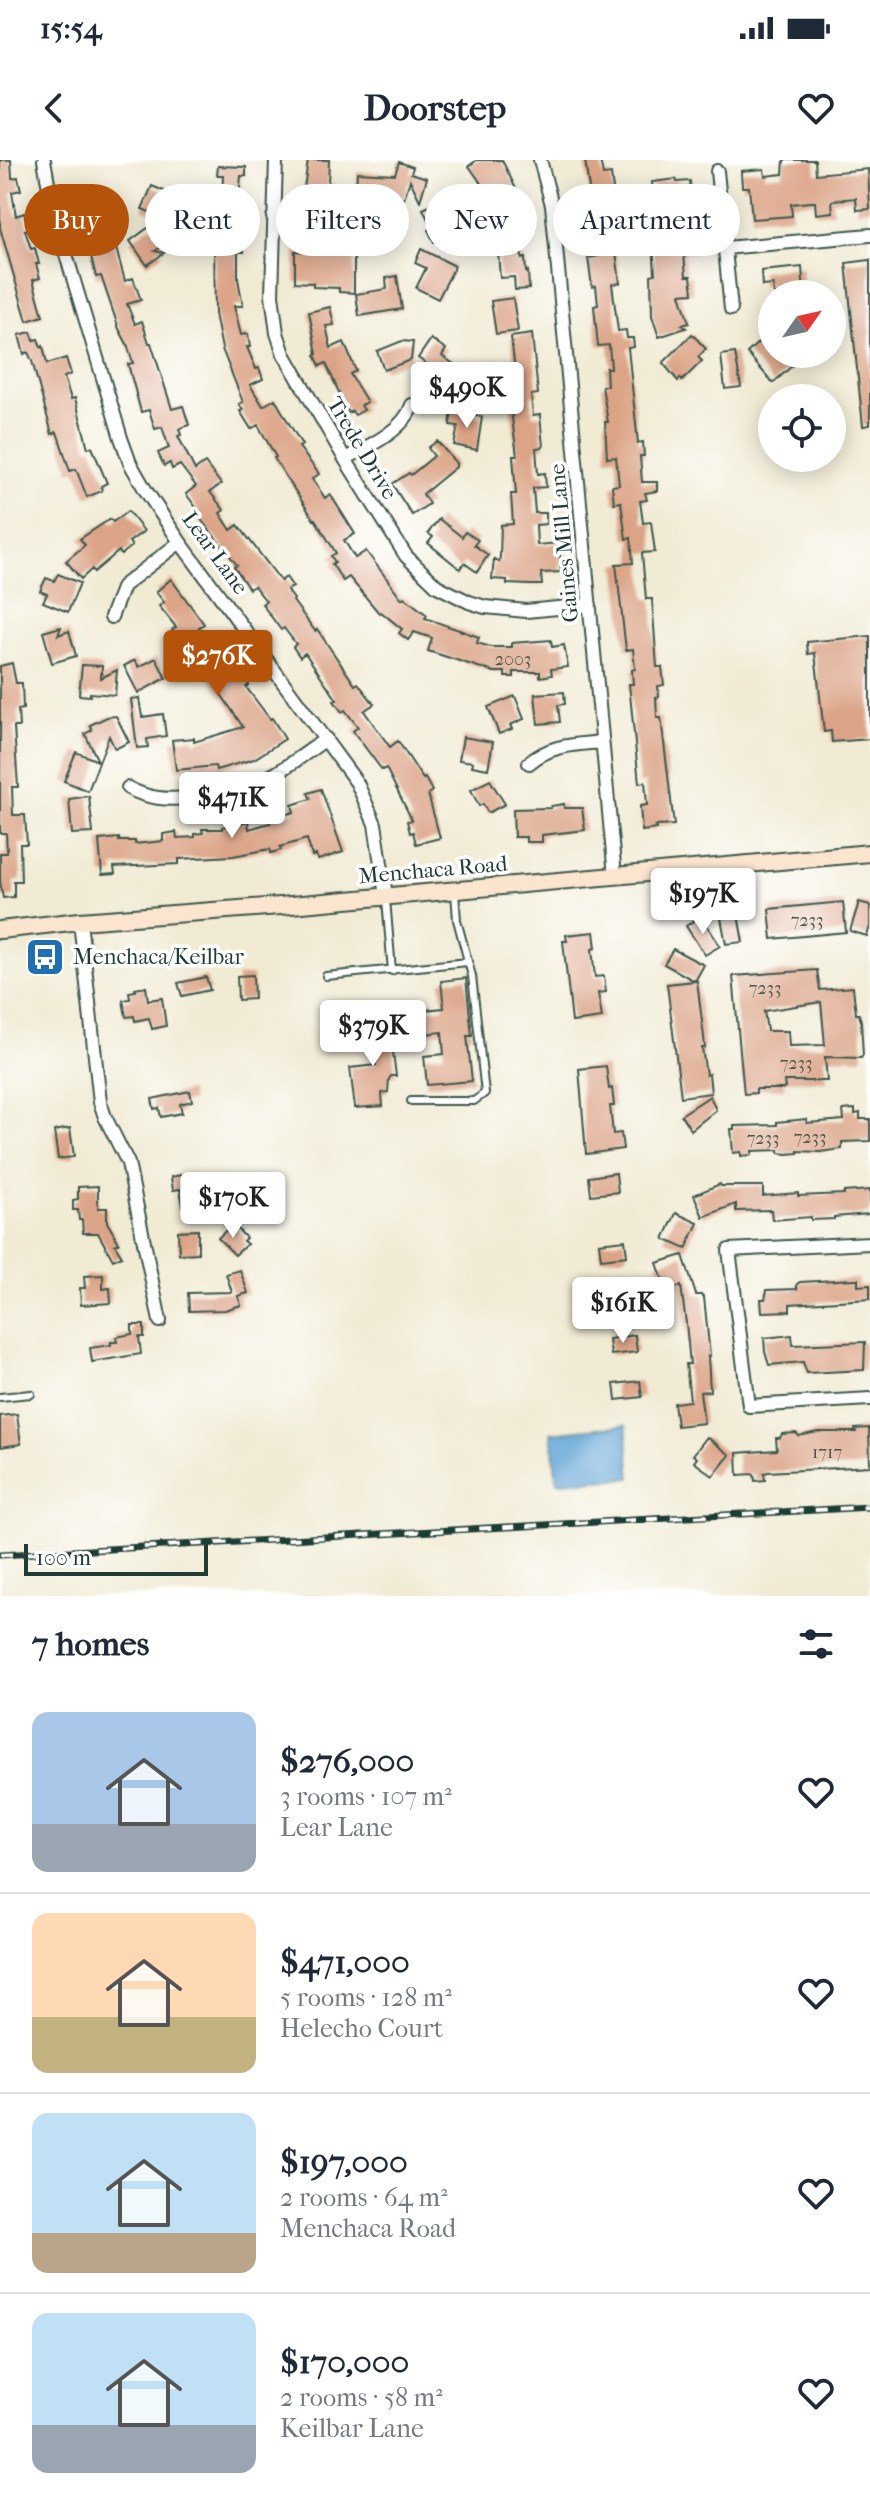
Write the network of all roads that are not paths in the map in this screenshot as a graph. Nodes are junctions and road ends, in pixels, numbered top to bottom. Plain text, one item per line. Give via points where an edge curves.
1 (44, 160) edge
2 (276, 160) edge
3 (540, 160) edge
4 (717, 171) dead end
5 (48, 184) edge
6 (718, 184) edge
7 (273, 217) junction
8 (276, 217) edge
9 (870, 235) edge
10 (740, 247) edge
11 (66, 256) edge
12 (726, 256) edge
13 (731, 309) dead end
14 (412, 405) dead end
15 (345, 459) junction
16 (180, 542) junction
17 (590, 605) junction
18 (111, 617) dead end
19 (326, 739) junction
20 (602, 742) junction
21 (529, 763) dead end
22 (128, 788) dead end
23 (870, 853) edge
24 (615, 876) junction
25 (455, 890) junction
26 (386, 896) junction
27 (80, 921) junction
28 (0, 930) edge
29 (468, 962) junction
30 (392, 971) junction
31 (326, 976) dead end
32 (411, 1101) dead end
33 (870, 1243) edge
34 (160, 1321) dead end
35 (31, 1394) dead end
36 (0, 1397) edge
37 (870, 1399) edge

1 - 5 street, Lear Lane
2 - 7 street, Trede Drive
3 - 17 street, Gaines Mill Lane via 552,205
4 - 6 street
7 - 8 street
7 - 15 street, Trede Drive via 277,333 291,369
9 - 10 street
11 - 16 street, Lear Lane via 130,463
12 - 13 street
14 - 15 street via 397,427
15 - 17 street, Trede Drive via 406,556 437,586 469,602 503,610
16 - 18 street via 123,586
16 - 19 street, Lear Lane
17 - 20 street, Gaines Mill Lane
19 - 22 street via 278,773 239,791 169,800
19 - 26 street, Lear Lane via 370,809
20 - 21 street via 556,747
20 - 24 street, Gaines Mill Lane
23 - 24 main road, Menchaca Road
24 - 25 main road, Menchaca Road
25 - 26 main road, Menchaca Road
25 - 29 lane
26 - 27 main road, Menchaca Road
26 - 30 lane
27 - 28 main road, Menchaca Road
27 - 34 street via 100,1102 128,1163
29 - 30 lane
29 - 32 lane via 485,1093 474,1101
30 - 31 lane
33 - 37 street via 729,1250 749,1406
35 - 36 lane

